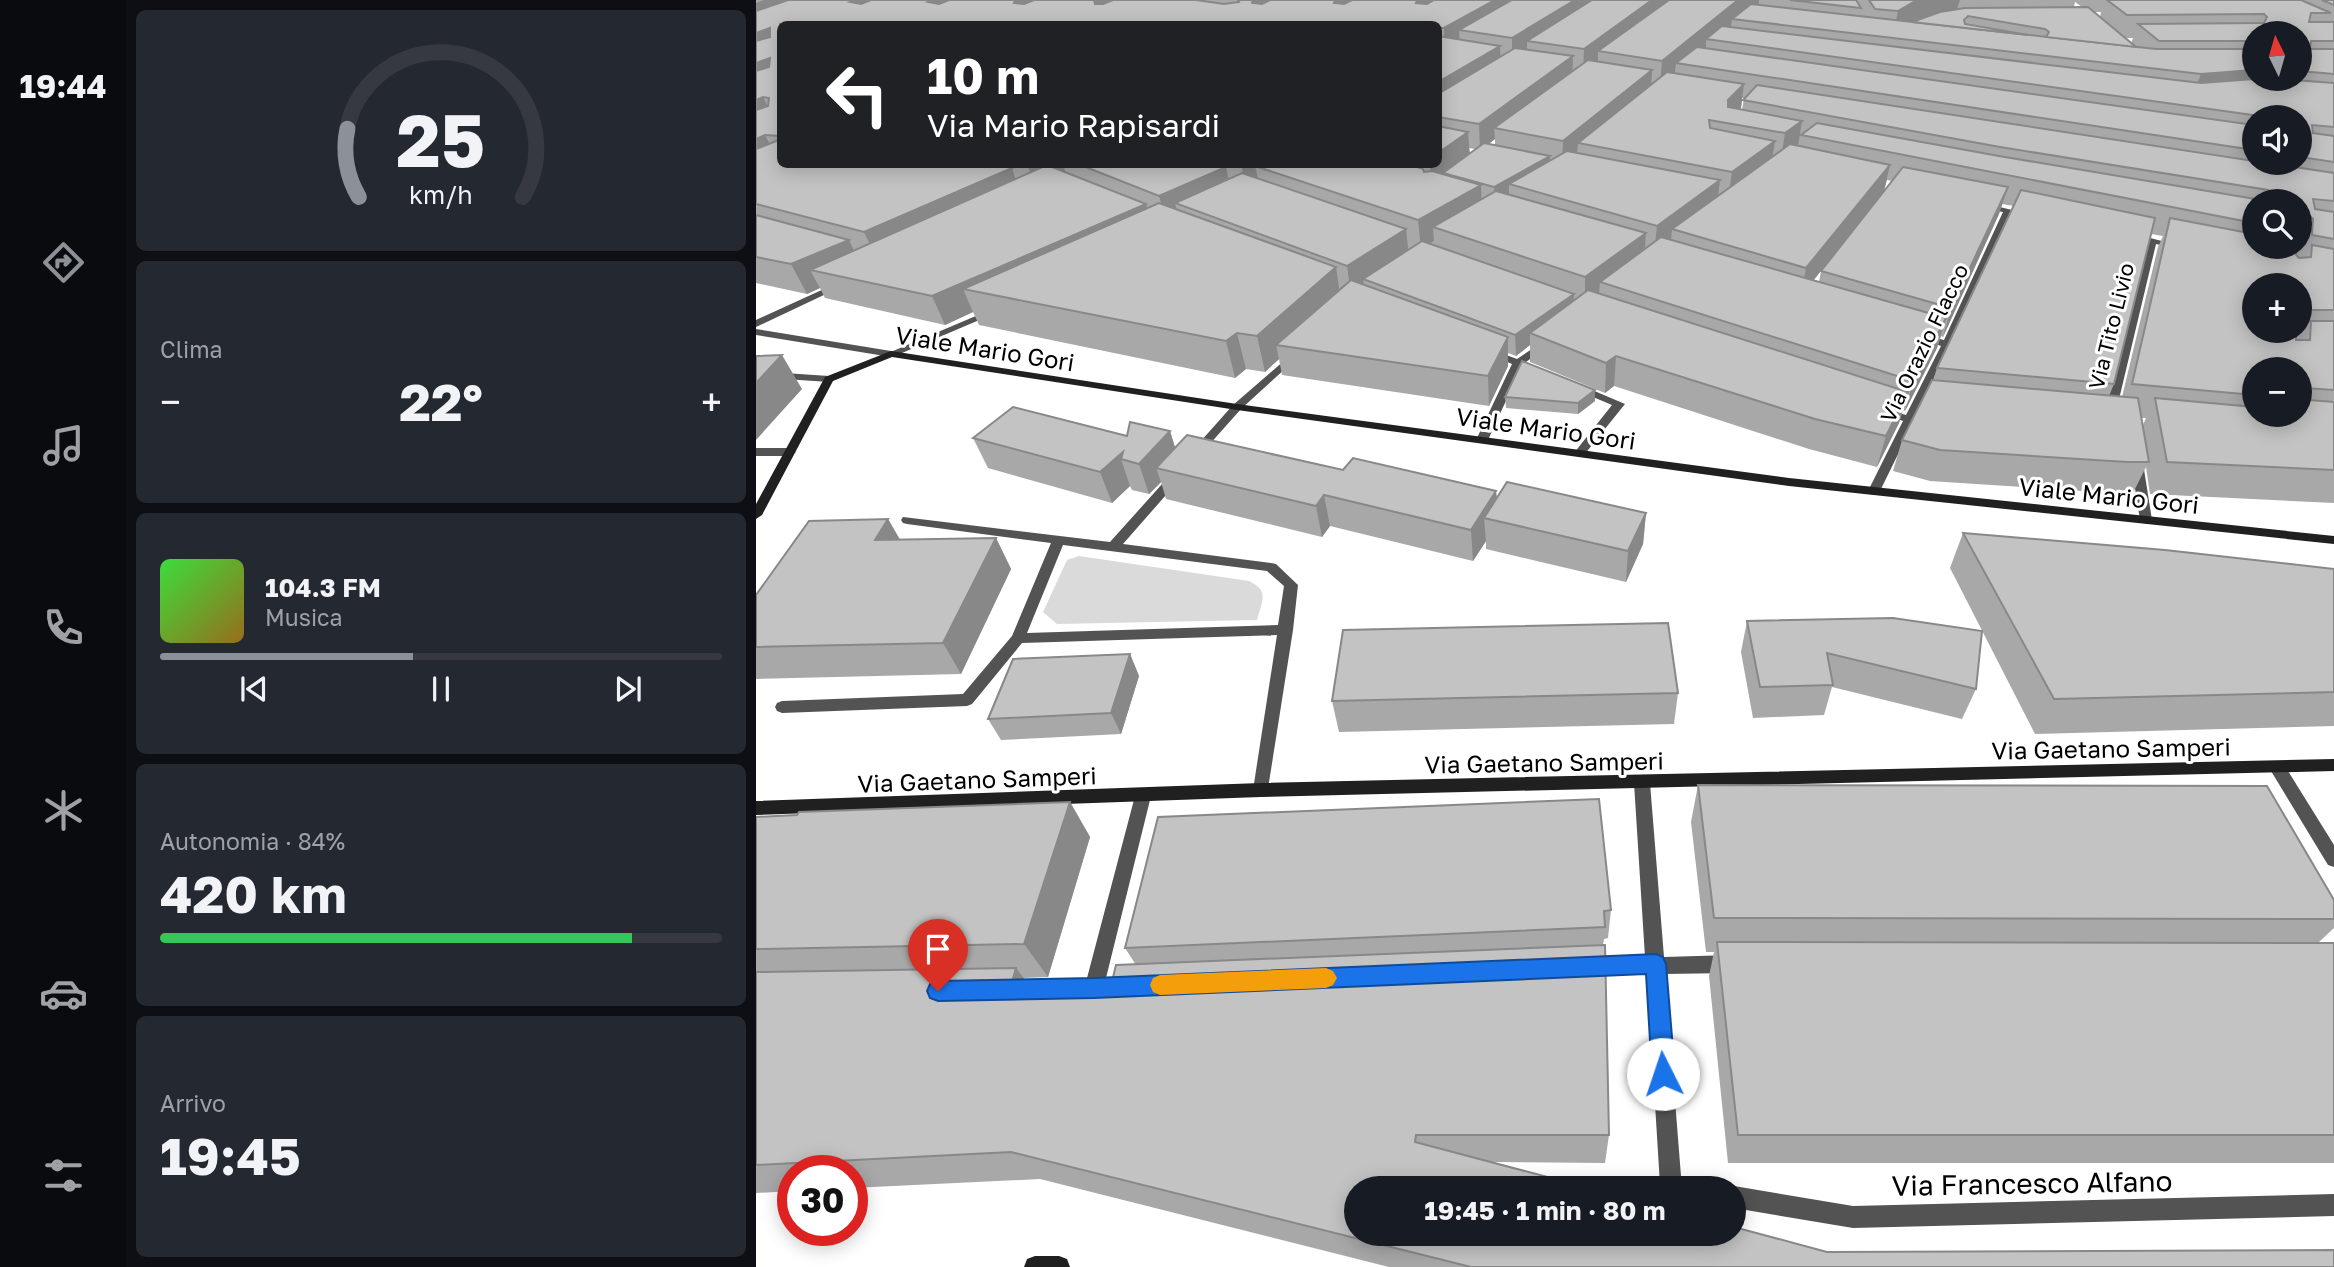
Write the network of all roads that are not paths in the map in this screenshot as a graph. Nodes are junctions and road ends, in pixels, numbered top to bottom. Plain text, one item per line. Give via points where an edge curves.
1 (1970, 203) edge
2 (2008, 211) junction
3 (2034, 216) edge
4 (2126, 235) edge
5 (2152, 241) junction
6 (2193, 249) edge
7 (854, 278) edge
8 (1009, 304) edge
9 (756, 324) edge
10 (756, 332) edge
11 (1908, 333) edge
12 (1557, 334) edge
13 (1947, 344) junction
14 (1305, 345) edge
15 (1480, 348) edge
16 (891, 354) junction
17 (1518, 363) junction
18 (1544, 373) edge
19 (756, 374) edge
20 (829, 379) junction
21 (1569, 384) edge
22 (1916, 402) junction
23 (1929, 404) edge
24 (1870, 406) edge
25 (1237, 407) junction
26 (1909, 419) junction
27 (2094, 419) edge
28 (1482, 440) junction
29 (2135, 447) edge
30 (756, 452) edge
31 (790, 452) junction
32 (1580, 453) junction
33 (1874, 491) junction
34 (756, 515) edge
35 (907, 520) dead end
36 (2146, 520) junction
37 (1059, 539) junction
38 (2334, 540) edge
39 (1113, 547) junction
40 (1286, 630) junction
41 (1018, 638) junction
42 (782, 708) dead end
43 (2334, 765) edge
44 (2277, 767) junction
45 (1642, 783) junction
46 (1261, 790) junction
47 (1143, 796) junction
48 (756, 808) edge
49 (2334, 860) edge
50 (1656, 964) junction
51 (1752, 964) edge
52 (1573, 967) edge
53 (1148, 985) edge
54 (1094, 988) junction
55 (999, 989) edge
56 (1678, 1176) edge
57 (1746, 1199) edge
58 (2334, 1205) edge
59 (1035, 1267) edge
60 (1059, 1267) edge

1 - 2 street
2 - 3 street
2 - 13 street, Via Orazio Flacco
4 - 5 street
5 - 6 street
5 - 27 street, Via Tito Livio via 2114,421
7 - 9 street
8 - 16 street
10 - 16 street, Viale Mario Gori
11 - 13 street
12 - 17 street
13 - 22 street, Via Orazio Flacco
14 - 25 street
15 - 17 street
16 - 20 main road
16 - 25 main road, Viale Mario Gori
17 - 18 street
17 - 28 street
19 - 20 street
20 - 31 main road
21 - 32 street via 1619,404
22 - 23 street
22 - 26 street, Via Orazio Flacco
24 - 26 street
25 - 28 main road, Viale Mario Gori
25 - 39 street
26 - 33 street, Via Orazio Flacco
28 - 32 main road, Viale Mario Gori
29 - 36 street
30 - 31 street
31 - 34 main road
32 - 33 main road, Viale Mario Gori
33 - 36 main road, Viale Mario Gori
35 - 37 street
36 - 38 main road, Viale Mario Gori
37 - 39 street
37 - 41 street
39 - 40 street via 1271,567 1291,585
40 - 41 street
40 - 46 street
41 - 42 street via 967,701
43 - 44 main road, Via Gaetano Samperi
44 - 45 main road, Via Gaetano Samperi
44 - 49 street
45 - 46 main road, Via Gaetano Samperi
45 - 50 street
46 - 47 main road, Via Gaetano Samperi
47 - 48 main road, Via Gaetano Samperi
47 - 54 street
50 - 51 street
50 - 52 street
50 - 56 street
53 - 54 street
54 - 55 street
57 - 58 street, Via Francesco Alfano via 1853,1217
59 - 60 main road

